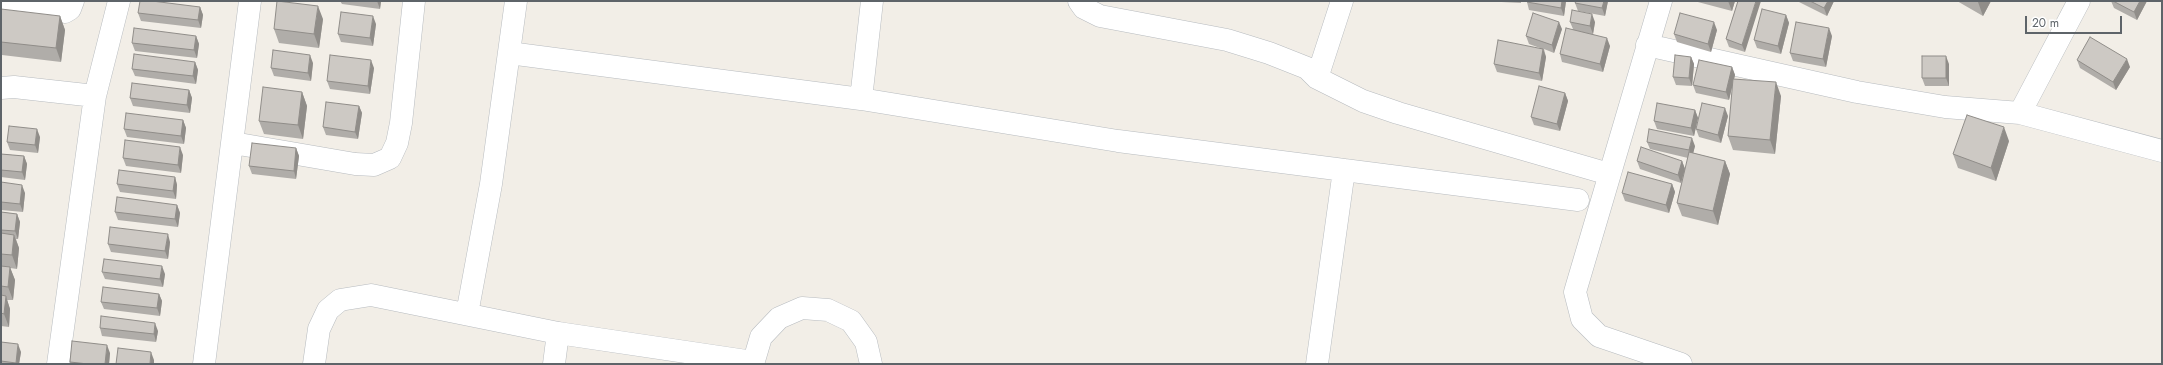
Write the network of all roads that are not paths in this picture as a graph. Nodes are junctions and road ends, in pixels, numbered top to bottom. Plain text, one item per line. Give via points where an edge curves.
1 (1, 1) edge
2 (73, 1) edge
3 (119, 1) edge
4 (250, 1) edge
5 (414, 1) edge
6 (516, 1) edge
7 (872, 1) edge
8 (1079, 1) edge
9 (1342, 1) edge
10 (1661, 1) edge
11 (2079, 1) edge
12 (1647, 45) junction
13 (509, 53) junction
14 (1317, 78) junction
15 (1, 88) edge
16 (95, 96) junction
17 (861, 99) junction
18 (2020, 113) junction
19 (233, 143) junction
20 (2162, 151) edge
21 (1344, 170) junction
22 (1610, 174) junction
23 (1578, 200) dead end
24 (467, 314) junction
25 (558, 333) junction
26 (753, 363) edge
27 (58, 364) edge
28 (204, 364) edge
29 (314, 364) edge
30 (554, 364) edge
31 (871, 364) edge
32 (1317, 364) edge
33 (1681, 364) edge

1 - 2 street via 65,12 70,9
3 - 16 street
4 - 19 street
5 - 19 street via 401,123 397,143 390,158 374,165 355,164
6 - 13 street
7 - 17 street
8 - 14 street via 1084,8 1100,16 1227,40 1269,53 1307,68
9 - 14 street
10 - 12 street
11 - 18 street
12 - 18 street via 1857,92 1945,107
12 - 22 street
13 - 17 street
13 - 24 street via 491,184
14 - 22 street via 1363,101 1398,113
15 - 16 street via 14,87
16 - 27 street
17 - 21 street via 1118,141
18 - 20 street
19 - 28 street
21 - 23 street
21 - 32 street
22 - 33 street via 1575,292 1582,319 1599,336
24 - 25 street
24 - 29 street via 371,295 340,300 328,310 319,329
25 - 26 street
25 - 30 street
26 - 31 street via 761,337 778,318 802,308 828,310 851,322 866,342

